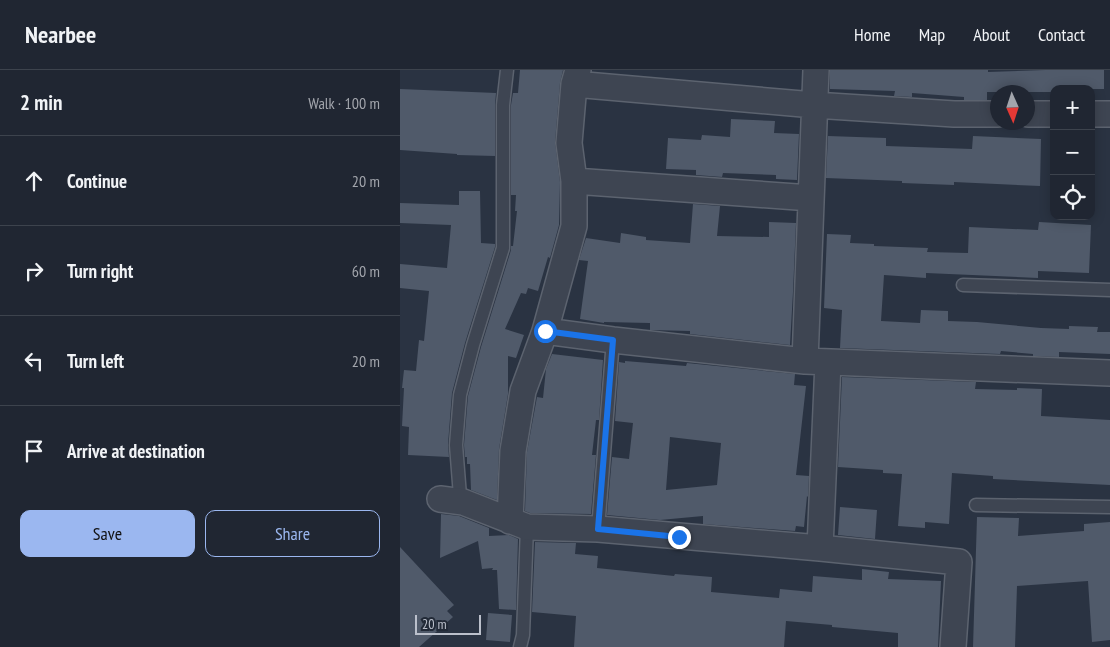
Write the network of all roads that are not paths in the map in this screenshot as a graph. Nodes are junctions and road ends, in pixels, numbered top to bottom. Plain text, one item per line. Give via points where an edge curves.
1 (507, 70) edge
2 (816, 70) edge
3 (576, 77) edge
4 (814, 105) junction
5 (990, 114) edge
6 (1035, 114) edge
7 (1050, 114) edge
8 (1095, 114) edge
9 (1110, 114) edge
10 (574, 181) junction
11 (811, 198) junction
12 (963, 285) dead end
13 (1110, 290) edge
14 (545, 331) junction
15 (613, 340) junction
16 (816, 362) junction
17 (1110, 373) edge
18 (451, 501) joint
19 (976, 505) dead end
20 (1110, 507) edge
21 (518, 524) junction
22 (598, 529) junction
23 (820, 548) junction
24 (520, 647) edge
25 (953, 647) edge

1 - 18 lane via 503,105 503,248 460,395 456,445 460,496
2 - 4 street
3 - 4 street
3 - 10 street via 569,143
4 - 5 street
4 - 11 street
6 - 7 street
8 - 9 street
10 - 11 street
10 - 14 street via 574,226
11 - 16 street
12 - 13 lane
14 - 15 street
14 - 21 street via 522,391 513,451
15 - 16 street
15 - 22 lane
16 - 17 street
16 - 23 street
18 - 21 street
19 - 20 lane
21 - 22 street
21 - 24 lane via 523,635
22 - 23 street
23 - 25 street via 959,562

